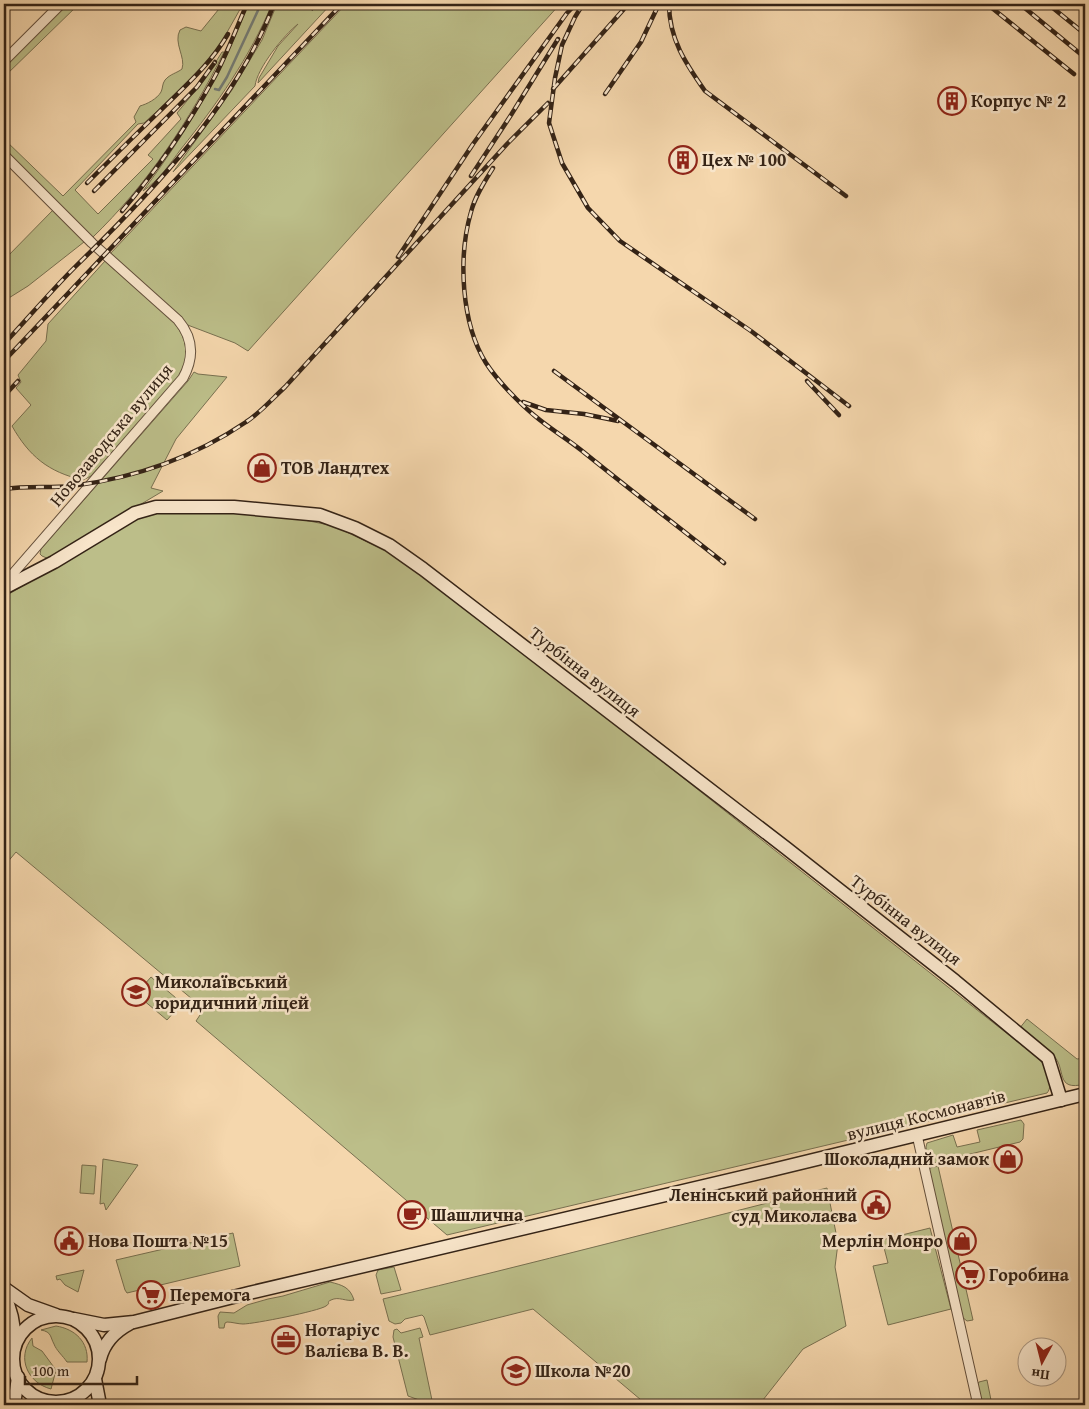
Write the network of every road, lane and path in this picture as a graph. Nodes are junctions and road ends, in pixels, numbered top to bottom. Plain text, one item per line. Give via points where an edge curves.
1 (61, 4) edge
2 (4, 61) edge
3 (4, 155) edge
4 (4, 586) edge
5 (1085, 1094) edge
6 (1061, 1100) junction
7 (917, 1135) junction
8 (4, 1288) edge
9 (4, 1295) edge
10 (58, 1316) junction
11 (74, 1319) junction
12 (134, 1322) junction
13 (14, 1350) junction
14 (100, 1359) junction
15 (18, 1378) junction
16 (95, 1379) junction
17 (58, 1402) junction
18 (14, 1405) edge
19 (38, 1405) edge
20 (81, 1405) edge
21 (100, 1405) edge
22 (978, 1405) edge

1 - 2 street
3 - 4 street, Новозаводська вулиця via 92,243 178,320 192,354 183,378
4 - 6 main road, Турбінна вулиця via 54,562 135,513 156,506 234,507 320,515 355,528 423,569 955,981 1048,1058
5 - 6 main road, вулиця Космонавтів
6 - 7 main road, вулиця Космонавтів
7 - 12 main road, вулиця Космонавтів
7 - 22 street
8 - 10 main road via 28,1305
9 - 13 main road via 12,1314
10 - 11 main road
10 - 13 main road via 40,1319 30,1325
11 - 12 main road, вулиця Космонавтів via 104,1325
11 - 14 main road via 93,1336
12 - 14 main road, вулиця Космонавтів via 114,1334
13 - 15 main road
14 - 16 main road
15 - 17 main road via 30,1393
15 - 18 main road
16 - 17 main road via 81,1394
16 - 21 main road
17 - 19 main road
17 - 20 main road

